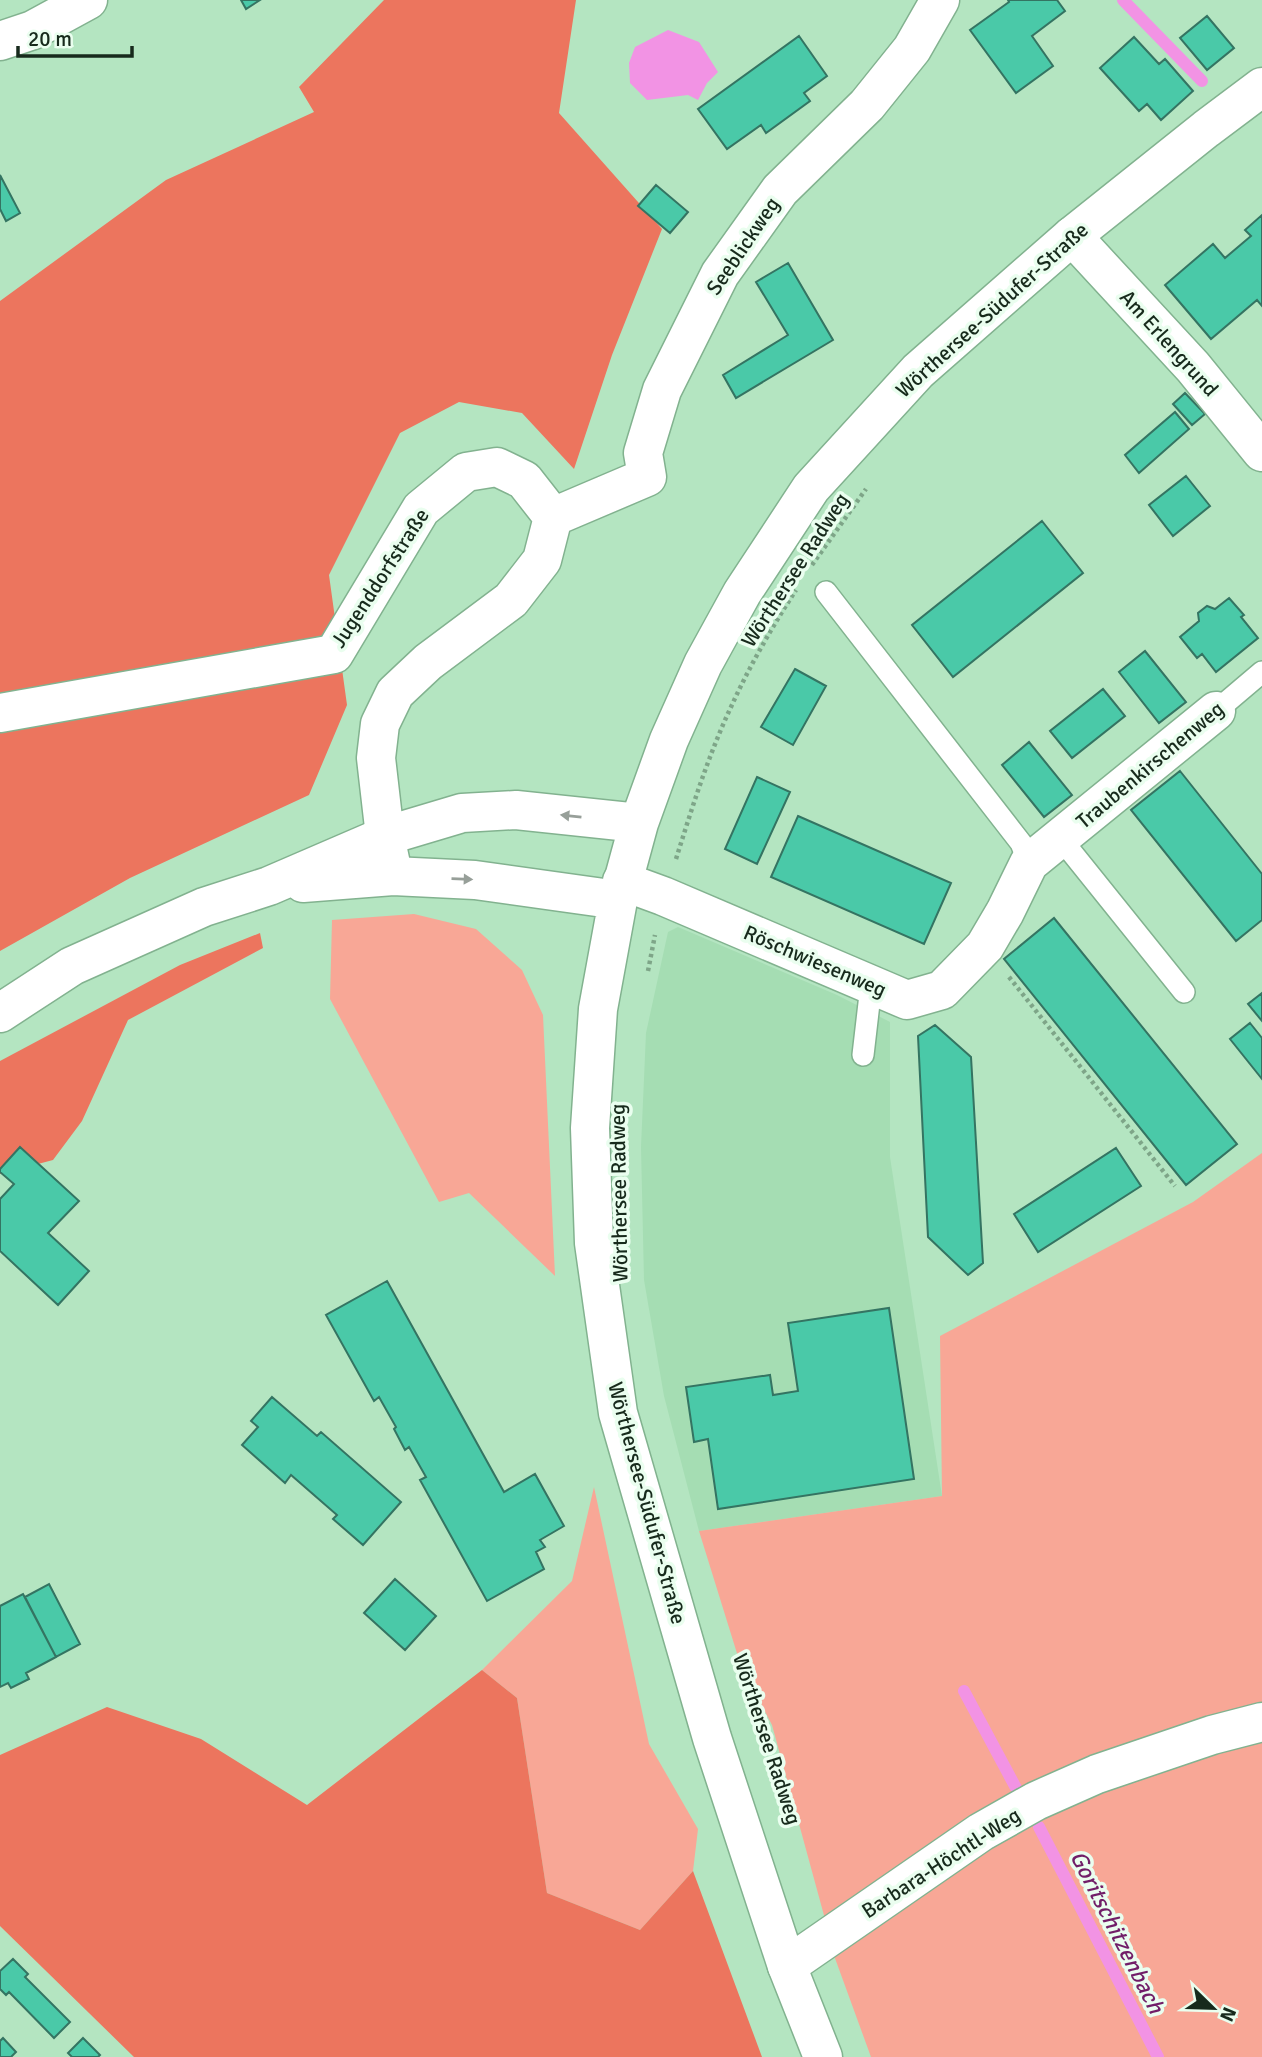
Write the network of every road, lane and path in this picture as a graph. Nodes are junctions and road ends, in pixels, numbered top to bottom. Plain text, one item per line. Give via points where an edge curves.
1 (88, 0) edge
2 (940, 0) edge
3 (0, 41) edge
4 (1262, 87) edge
5 (1072, 236) junction
6 (1262, 452) edge
7 (866, 489) dead end
8 (553, 517) junction
9 (811, 567) dead end
10 (797, 588) dead end
11 (826, 592) dead end
12 (1262, 672) edge
13 (1216, 711) joint
14 (0, 713) edge
15 (639, 823) junction
16 (385, 836) junction
17 (1061, 839) junction
18 (1029, 863) junction
19 (393, 876) junction
20 (270, 886) junction
21 (620, 891) junction
22 (663, 897) junction
23 (985, 946) junction
24 (647, 972) dead end
25 (871, 986) junction
26 (1184, 992) dead end
27 (0, 1013) edge
28 (863, 1055) dead end
29 (1175, 1186) dead end
30 (1262, 1722) edge
31 (787, 1966) junction
32 (823, 2057) edge

1 - 3 street via 33,30
2 - 8 street, Seeblickweg via 905,58 867,105 780,190 720,274 662,390 643,453 647,477
4 - 5 street, Wörthersee-Südufer-Straße
5 - 6 street, Am Erlengrund via 1193,367
5 - 15 street, Wörthersee-Südufer-Straße via 918,371 811,488 742,593 704,664 669,740
7 - 9 path, Wörthersee Radweg
8 - 14 street, Jugenddorfstraße via 524,480 497,467 466,472 421,509 334,654
8 - 16 street via 542,559 511,600 428,662 396,693 380,724 376,758
10 - 22 path, Wörthersee Radweg via 731,707
11 - 18 lane via 1021,843
12 - 13 lane, Traubenkirschenweg
13 - 17 street, Traubenkirschenweg
15 -> 16 street via 516,810 462,813
15 - 21 street, Wörthersee-Südufer-Straße
16 - 19 street
16 - 20 street
17 - 18 street, Röschwiesenweg
17 - 26 lane, Traubenkirschenweg
18 - 23 street, Röschwiesenweg
19 - 20 street, Röschwiesenweg
19 -> 21 street, Röschwiesenweg
20 - 27 street via 204,907 72,966
21 - 22 street, Röschwiesenweg
21 - 31 street, Wörthersee-Südufer-Straße via 598,1009 590,1128 594,1243 606,1336 618,1413 700,1699
22 - 24 path, Wörthersee Radweg
22 - 25 street, Röschwiesenweg
23 - 25 street, Röschwiesenweg via 942,990 907,1000
23 - 29 path
25 - 28 lane
30 - 31 street, Barbara-Höchtl-Weg via 1097,1774 1036,1801 981,1832
31 - 32 street, Wörthersee-Südufer-Straße

